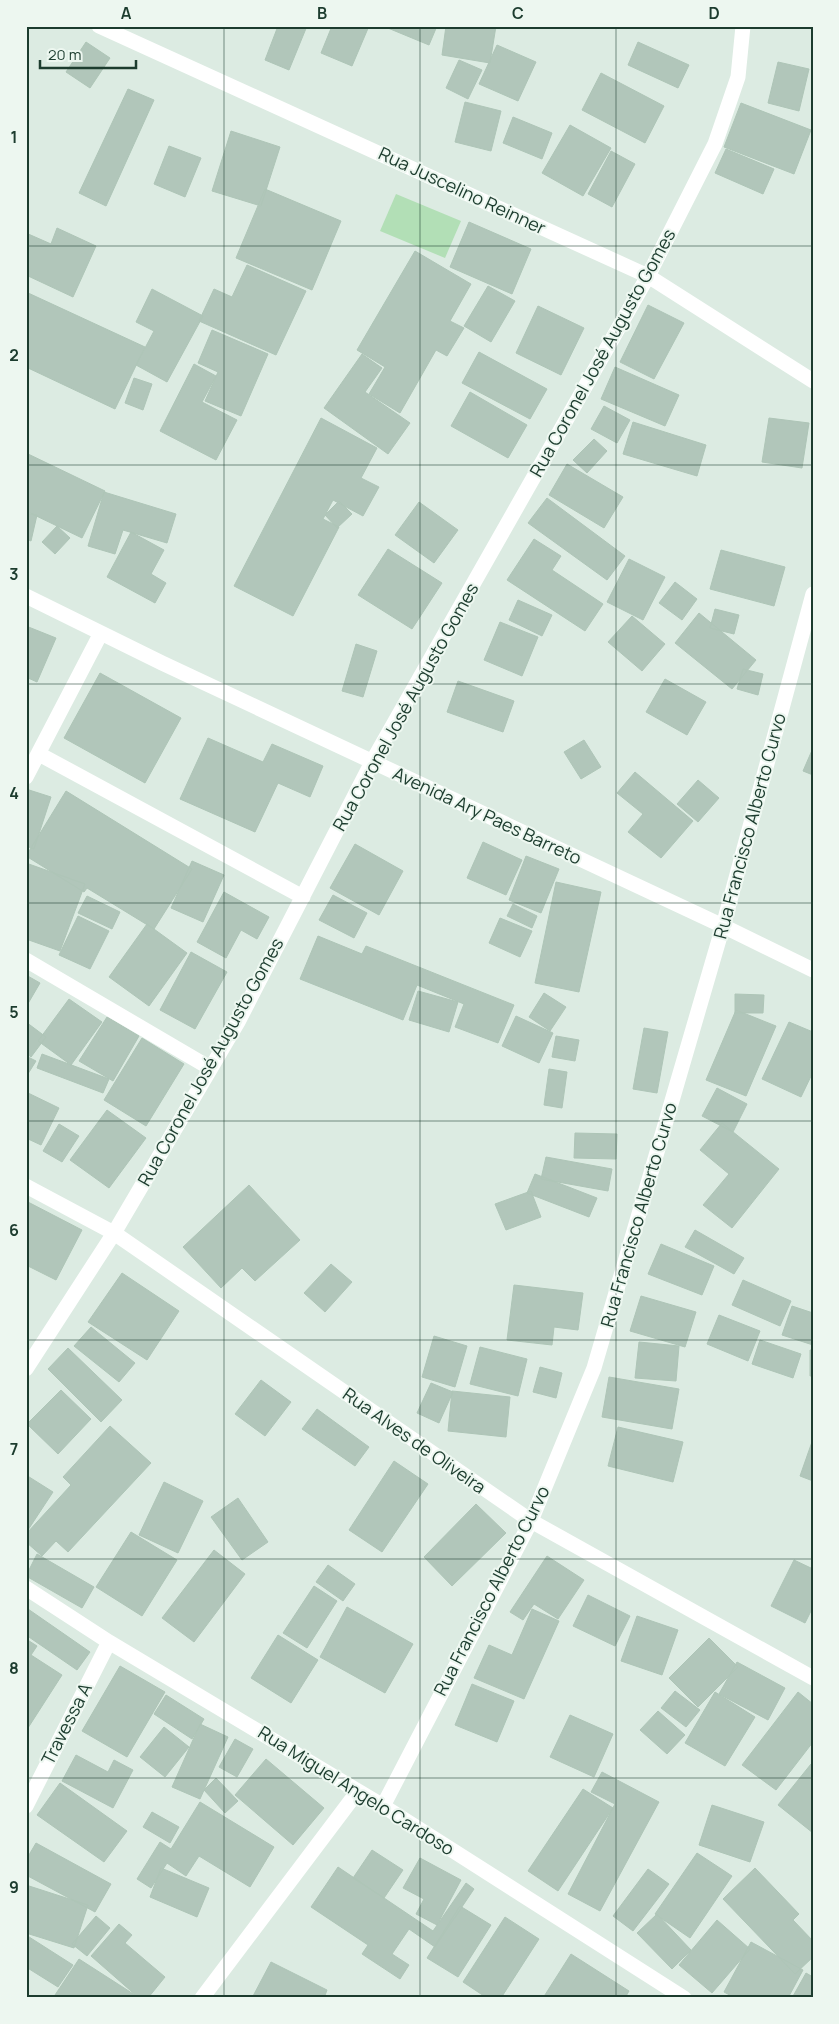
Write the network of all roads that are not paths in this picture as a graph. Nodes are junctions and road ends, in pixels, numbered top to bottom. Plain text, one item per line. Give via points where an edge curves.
1 (99, 26) edge
2 (743, 26) edge
3 (648, 276) junction
4 (813, 381) edge
5 (813, 594) edge
6 (26, 596) edge
7 (101, 634) junction
8 (38, 754) junction
9 (372, 762) junction
10 (26, 777) edge
11 (302, 897) junction
12 (723, 926) junction
13 (26, 960) edge
14 (813, 970) edge
15 (210, 1068) junction
16 (26, 1186) edge
17 (114, 1233) junction
18 (26, 1370) edge
19 (531, 1521) junction
20 (26, 1588) edge
21 (109, 1642) junction
22 (813, 1678) edge
23 (358, 1791) junction
24 (26, 1806) edge
25 (382, 1806) junction
26 (202, 1998) edge
27 (684, 1998) edge

1 - 3 street, Rua Juscelino Reinner
2 - 3 street, Rua Coronel José Augusto Gomes via 738,77 715,144
3 - 4 street, Rua Juscelino Reinner
3 - 9 street, Rua Coronel José Augusto Gomes
5 - 12 street, Rua Francisco Alberto Curvo
6 - 7 street, Avenida Ary Paes Barreto
7 - 8 street
7 - 9 street, Avenida Ary Paes Barreto
8 - 10 street
8 - 11 street
9 - 11 street, Rua Coronel José Augusto Gomes
9 - 12 street, Avenida Ary Paes Barreto
11 - 15 street, Rua Coronel José Augusto Gomes via 238,1022
12 - 14 street, Avenida Ary Paes Barreto
12 - 19 street, Rua Francisco Alberto Curvo via 594,1368
13 - 15 street
15 - 17 street, Rua Coronel José Augusto Gomes
16 - 17 street, Rua Alves de Oliveira
17 - 18 street, Rua Coronel José Augusto Gomes
17 - 19 street, Rua Alves de Oliveira
19 - 22 street, Rua Alves de Oliveira
19 - 25 street, Rua Francisco Alberto Curvo
20 - 21 street, Rua Miguel Angelo Cardoso
21 - 23 street, Rua Miguel Angelo Cardoso
21 - 24 street, Travessa A
23 - 25 street, Rua Miguel Angelo Cardoso
23 - 26 street
25 - 27 street, Rua Miguel Angelo Cardoso

